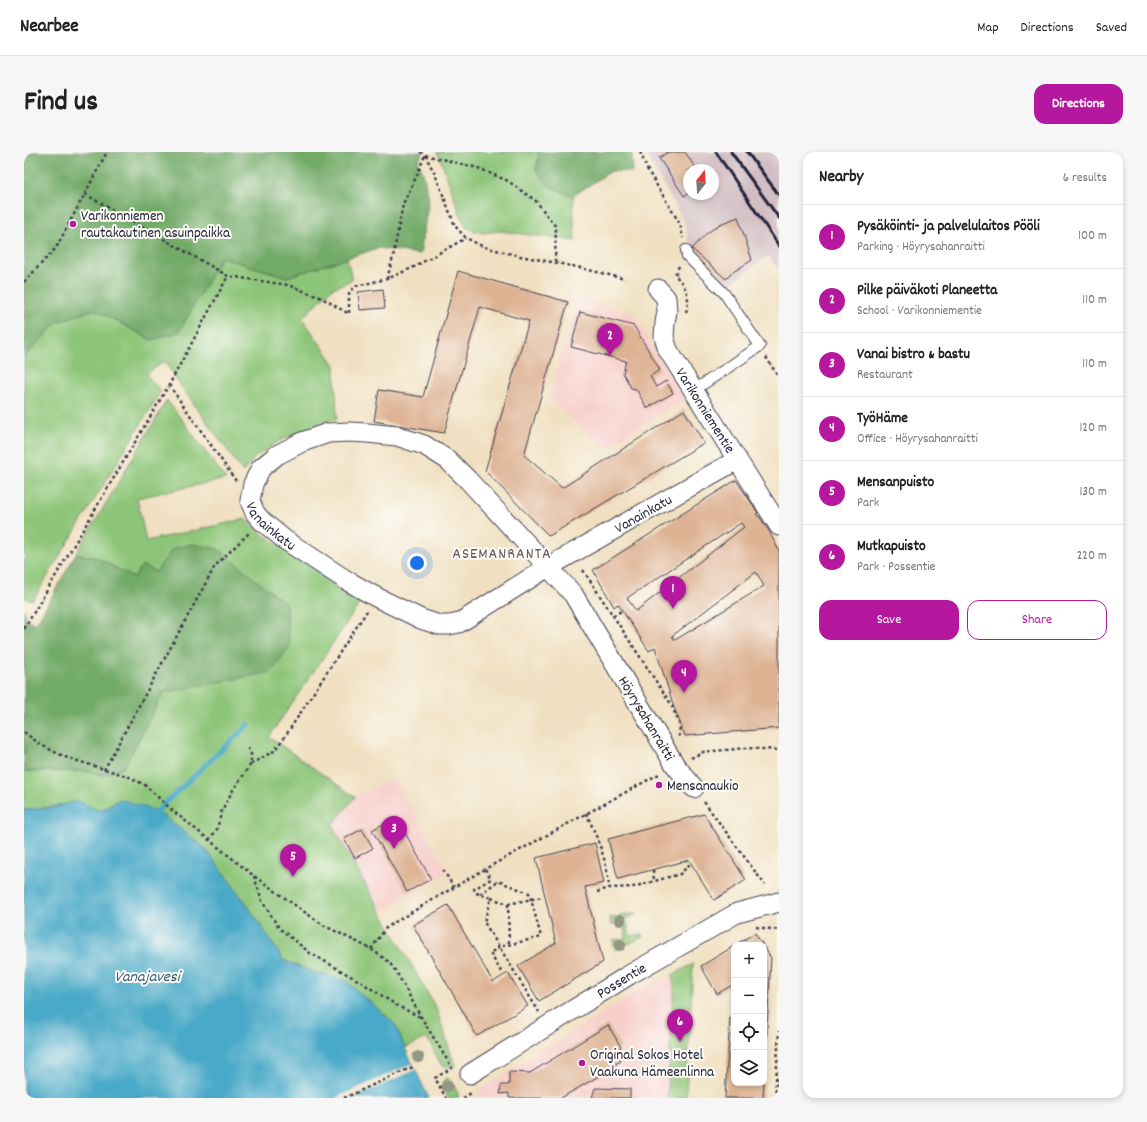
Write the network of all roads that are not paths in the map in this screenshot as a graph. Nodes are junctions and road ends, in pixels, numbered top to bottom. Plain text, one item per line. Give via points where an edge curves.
1 (686, 250) road end
2 (658, 289) dead end
3 (693, 391) junction
4 (737, 460) junction
5 (779, 526) edge
6 (548, 567) junction
7 (694, 788) road end
8 (779, 902) edge
9 (470, 1074) dead end

1 - 3 lane via 687,256 724,293 760,346
2 - 3 street, Varikonniementie via 666,298 664,337 668,350
3 - 4 street, Varikonniementie
4 - 5 street, Varikonniementie
4 - 6 street, Vanainkatu
6 - 6 street, Vanainkatu via 448,460 424,445 397,436 328,433 302,442 278,455 261,468 253,484 250,501 255,513 291,544 376,597 439,625 459,623
6 - 7 street, Höyrysahanraitti via 573,594 676,765
8 - 9 street, Possentie via 737,913 723,920

